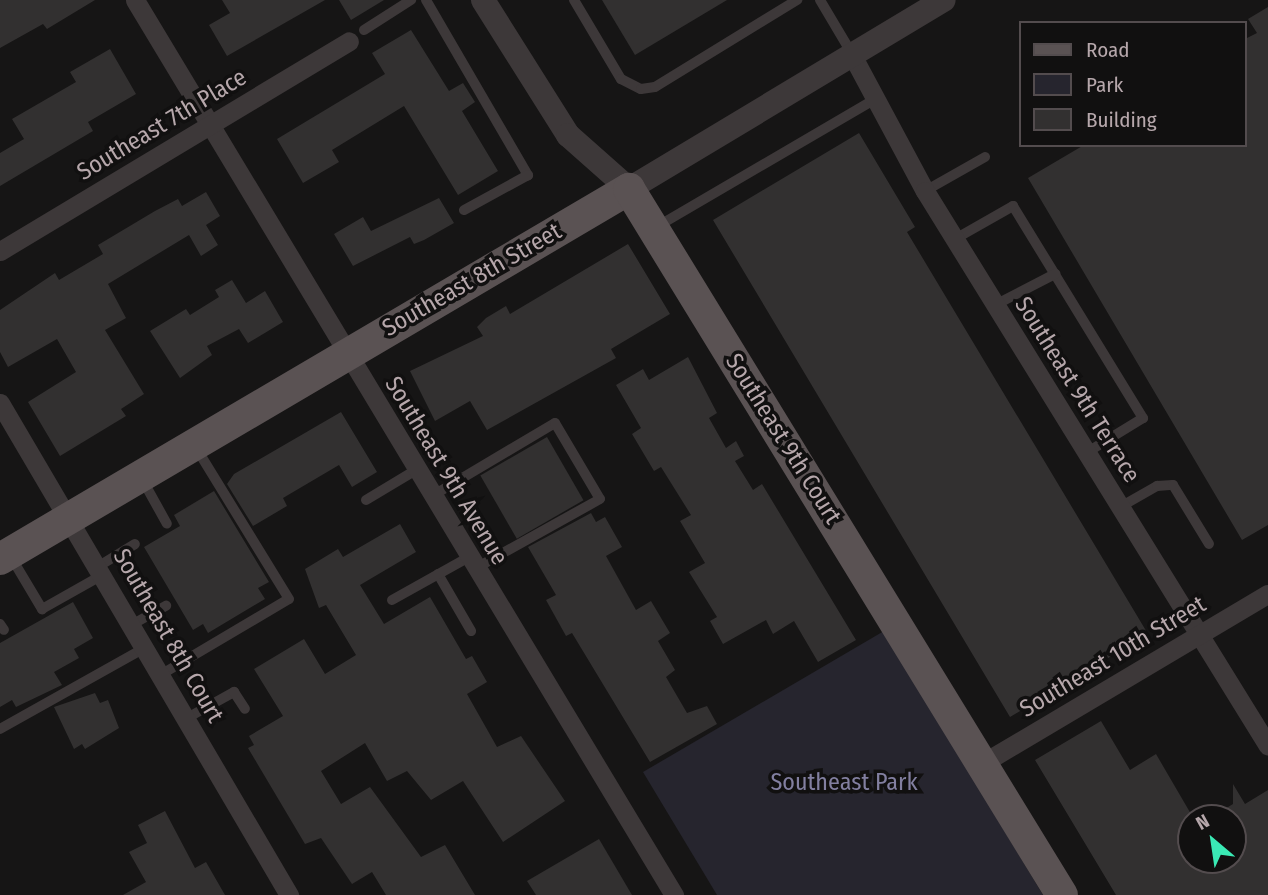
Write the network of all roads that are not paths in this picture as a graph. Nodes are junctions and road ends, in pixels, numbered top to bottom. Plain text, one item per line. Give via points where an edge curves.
1 (135, 0) edge
2 (411, 0) edge
3 (426, 0) edge
4 (483, 0) edge
5 (574, 0) edge
6 (797, 0) edge
7 (820, 0) edge
8 (944, 0) edge
9 (356, 35) joint
10 (852, 55) junction
11 (875, 99) junction
12 (207, 127) junction
13 (985, 157) dead end
14 (629, 189) junction
15 (925, 191) junction
16 (464, 210) dead end
17 (653, 229) junction
18 (955, 239) junction
19 (0, 251) edge
20 (1055, 274) junction
21 (995, 305) junction
22 (346, 353) junction
23 (0, 403) edge
24 (193, 444) junction
25 (1086, 453) junction
26 (416, 470) junction
27 (139, 475) junction
28 (432, 496) junction
29 (366, 500) dead end
30 (1119, 507) junction
31 (71, 516) junction
32 (167, 524) dead end
33 (135, 544) dead end
34 (1209, 544) dead end
35 (4, 556) edge
36 (472, 562) junction
37 (102, 570) junction
38 (438, 574) junction
39 (1268, 594) edge
40 (392, 600) dead end
41 (166, 606) dead end
42 (133, 624) junction
43 (471, 631) dead end
44 (1199, 635) junction
45 (146, 647) junction
46 (162, 674) junction
47 (245, 709) dead end
48 (187, 718) junction
49 (0, 729) edge
50 (1266, 737) edge
51 (983, 762) junction
52 (289, 895) edge
53 (674, 895) edge
54 (1062, 895) edge

1 - 12 street, Southeast 9th Avenue
2 - 9 lane
3 - 16 lane via 528,175
4 - 14 street, Southeast 9th Court via 568,135
5 - 6 lane via 621,79 641,89 655,87
7 - 10 lane
8 - 10 street, Southeast 8th Street
9 - 12 street, Southeast 7th Place
10 - 11 street, Southeast 9th Terrace
10 - 14 street, Southeast 8th Street
11 - 15 street, Southeast 9th Terrace
11 - 17 lane
12 - 19 street, Southeast 7th Place
12 - 22 street, Southeast 9th Avenue
13 - 15 lane
14 - 17 main road, Southeast 9th Court
14 - 22 main road, Southeast 8th Street
15 - 18 street, Southeast 9th Terrace
17 - 51 main road, Southeast 9th Court
18 - 20 lane via 1013,206
18 - 21 street, Southeast 9th Terrace
20 - 21 lane
20 - 25 lane via 1143,418
21 - 25 street, Southeast 9th Terrace
22 - 24 main road, Southeast 8th Street
22 - 26 street, Southeast 9th Avenue
23 - 31 street, Southeast 8th Court
24 - 27 main road, Southeast 8th Street
24 - 46 lane via 289,599
25 - 30 street, Southeast 9th Terrace
26 - 28 street, Southeast 9th Avenue
26 - 29 lane
27 - 31 main road, Southeast 8th Street
27 - 32 lane
28 - 36 street, Southeast 9th Avenue
28 - 36 lane via 555,423 600,499
30 - 34 lane via 1157,486 1173,485
30 - 44 street, Southeast 9th Terrace
31 - 35 main road, Southeast 8th Street
31 - 37 street, Southeast 8th Court
33 - 37 lane
35 - 37 lane via 42,609
36 - 38 lane
36 - 53 street, Southeast 9th Avenue
37 - 42 street, Southeast 8th Court
38 - 40 lane
38 - 43 lane
39 - 44 street, Southeast 10th Street
41 - 42 lane
42 - 45 street, Southeast 8th Court
44 - 50 street, Southeast 9th Terrace
44 - 51 street, Southeast 10th Street
45 - 46 street, Southeast 8th Court
45 - 49 lane
46 - 48 street, Southeast 8th Court
47 - 48 lane via 234,692
48 - 52 street, Southeast 8th Court
51 - 54 main road, Southeast 9th Court

